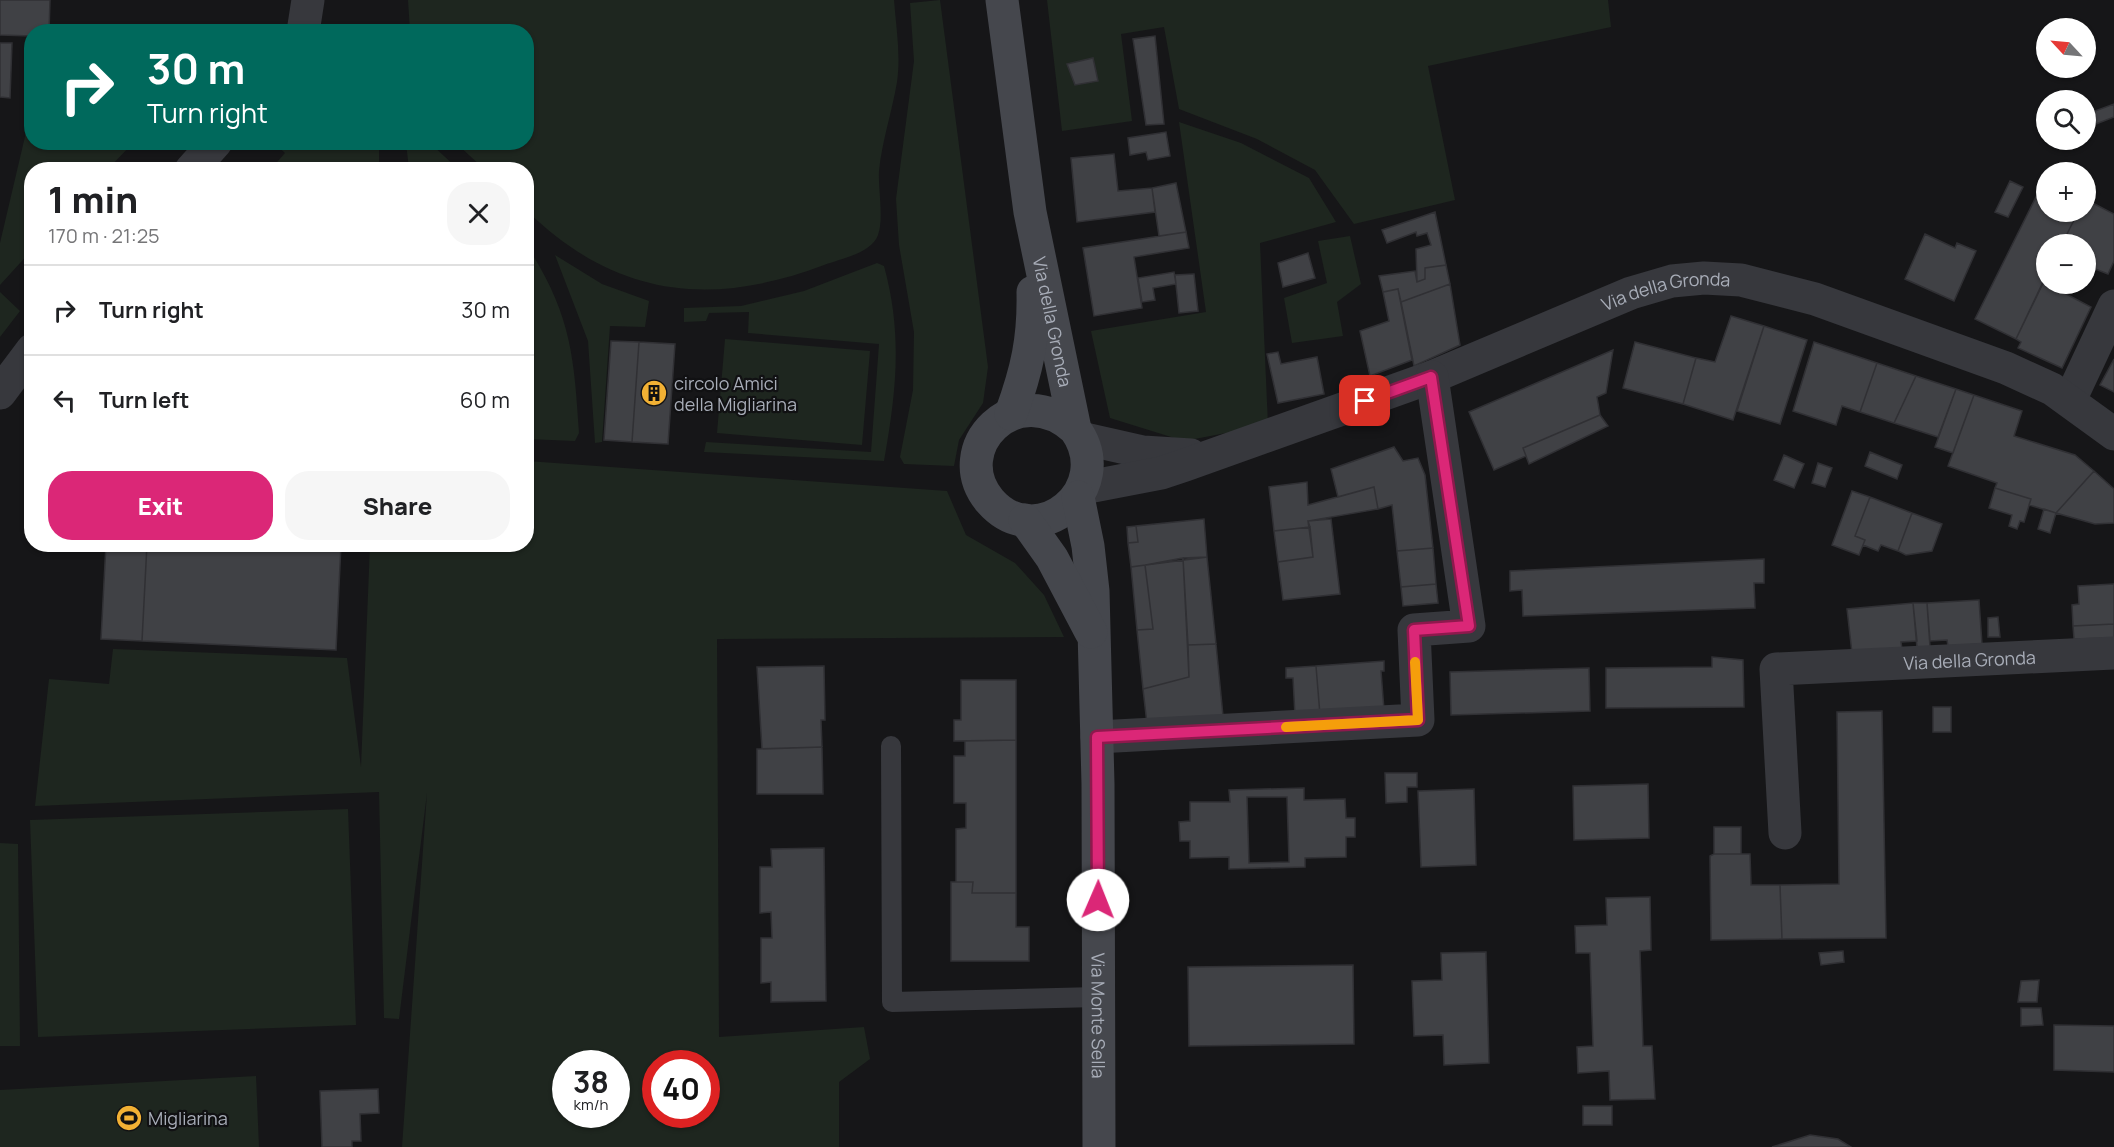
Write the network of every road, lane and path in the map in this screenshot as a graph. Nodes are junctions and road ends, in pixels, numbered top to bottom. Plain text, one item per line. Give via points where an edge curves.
1 (308, 0) edge
2 (1002, 0) edge
3 (304, 24) edge
4 (209, 150) edge
5 (198, 162) edge
6 (1030, 212) junction
7 (2114, 306) edge
8 (24, 361) edge
9 (1431, 377) junction
10 (0, 393) edge
11 (2070, 400) junction
12 (1011, 414) junction
13 (1078, 434) junction
14 (2114, 435) edge
15 (1211, 456) junction
16 (1080, 492) junction
17 (1025, 520) junction
18 (1092, 634) junction
19 (2114, 653) edge
20 (1097, 737) junction
21 (891, 746) dead end
22 (1785, 833) dead end
23 (1097, 997) junction
24 (1099, 1147) edge

1 - 3 street
2 - 6 street, Via della Gronda
4 - 5 street
6 - 12 street, Via della Gronda via 1032,347
6 - 13 street, Via della Gronda
7 - 11 street
8 - 10 street
9 - 11 street, Via della Gronda via 1631,293 1672,281 1726,278 1815,299 1926,337 2025,376
9 - 15 street, Via della Gronda
9 - 20 street via 1469,626 1414,630 1418,720
11 - 14 street, Via della Gronda
12 - 13 street via 1031,409 1047,412 1063,418
12 - 17 street via 985,436 977,460 978,473 982,487 999,510
13 - 15 street, Via della Gronda via 1143,452
13 - 16 street via 1087,454 1088,471
15 - 16 street, Via della Gronda via 1161,473
16 - 17 street via 1068,508 1055,516
16 - 18 street, Via Monte Sella via 1092,570
17 - 18 street, Via Monte Sella via 1052,558
18 - 20 street, Via Monte Sella
19 - 22 street, Via della Gronda via 1776,669
20 - 23 street, Via Monte Sella
21 - 23 lane via 892,1002
23 - 24 street, Via Monte Sella

